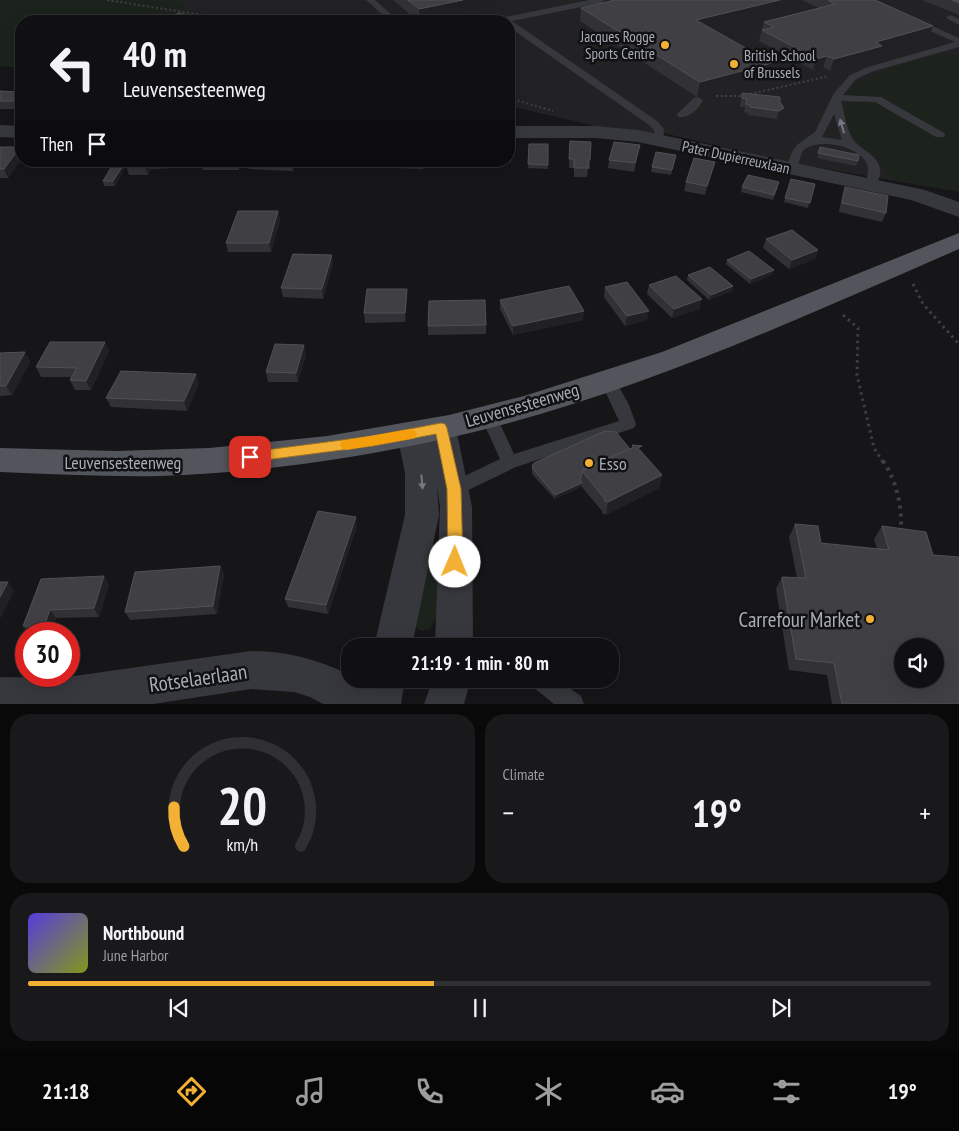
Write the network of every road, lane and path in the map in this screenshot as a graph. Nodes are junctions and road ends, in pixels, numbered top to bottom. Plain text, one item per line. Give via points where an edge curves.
1 (106, 0) edge
2 (370, 0) edge
3 (601, 0) edge
4 (580, 2) edge
5 (211, 15) edge
6 (388, 15) edge
7 (515, 20) edge
8 (911, 20) edge
9 (515, 28) edge
10 (521, 32) junction
11 (515, 34) edge
12 (958, 41) edge
13 (832, 76) edge
14 (698, 100) joint
15 (836, 100) junction
16 (682, 115) dead end
17 (0, 132) edge
18 (15, 132) edge
19 (515, 132) edge
20 (940, 135) dead end
21 (659, 140) junction
22 (809, 142) junction
23 (854, 148) junction
24 (792, 168) junction
25 (871, 185) junction
26 (959, 210) edge
27 (959, 240) edge
28 (904, 264) junction
29 (823, 298) junction
30 (959, 344) edge
31 (608, 380) junction
32 (489, 417) junction
33 (426, 431) junction
34 (0, 460) edge
35 (510, 462) junction
36 (454, 489) junction
37 (901, 528) junction
38 (895, 535) edge
39 (904, 536) edge
40 (395, 638) edge
41 (454, 638) edge
42 (384, 688) edge
43 (449, 688) edge
44 (551, 688) edge
45 (0, 697) edge
46 (359, 704) edge
47 (381, 704) edge
48 (444, 704) edge
49 (573, 704) edge

1 - 5 path
2 - 6 lane
3 - 4 lane
4 - 7 lane
8 - 12 lane
9 - 10 lane
10 - 11 lane
10 - 21 lane via 654,124 659,129
12 - 15 lane via 858,73 848,81
13 - 14 path via 740,97 718,96
14 - 16 lane
15 - 20 lane via 877,99
15 - 22 lane via 820,134
23 -> 15 lane via 845,135
17 - 18 street
19 - 21 street, Pater Dupierreuxlaan via 594,132
21 - 24 street, Pater Dupierreuxlaan
22 - 23 lane via 825,140
22 - 24 lane via 797,152
23 - 25 lane via 870,160 874,169
24 - 25 street, Pater Dupierreuxlaan
25 - 26 street, Pater Dupierreuxlaan via 917,195
27 - 28 main road, Leuvensesteenweg
28 - 29 main road, Leuvensesteenweg
28 - 30 path via 923,304
29 - 31 main road, Leuvensesteenweg via 716,342
29 - 37 path via 858,328 857,375 862,402 874,448 891,473 902,511
31 - 32 main road, Leuvensesteenweg
31 - 35 lane via 622,404 628,424
32 - 33 main road, Leuvensesteenweg
32 - 35 lane
33 - 34 main road, Leuvensesteenweg via 250,457 183,462
33 - 36 street
33 -> 40 street via 421,473 422,515
35 - 36 lane
36 - 41 street
37 - 38 path
37 - 39 path
42 - 47 street
43 - 48 street
44 - 49 lane
45 - 46 street, Rotselaerlaan via 60,698 272,669 312,677

